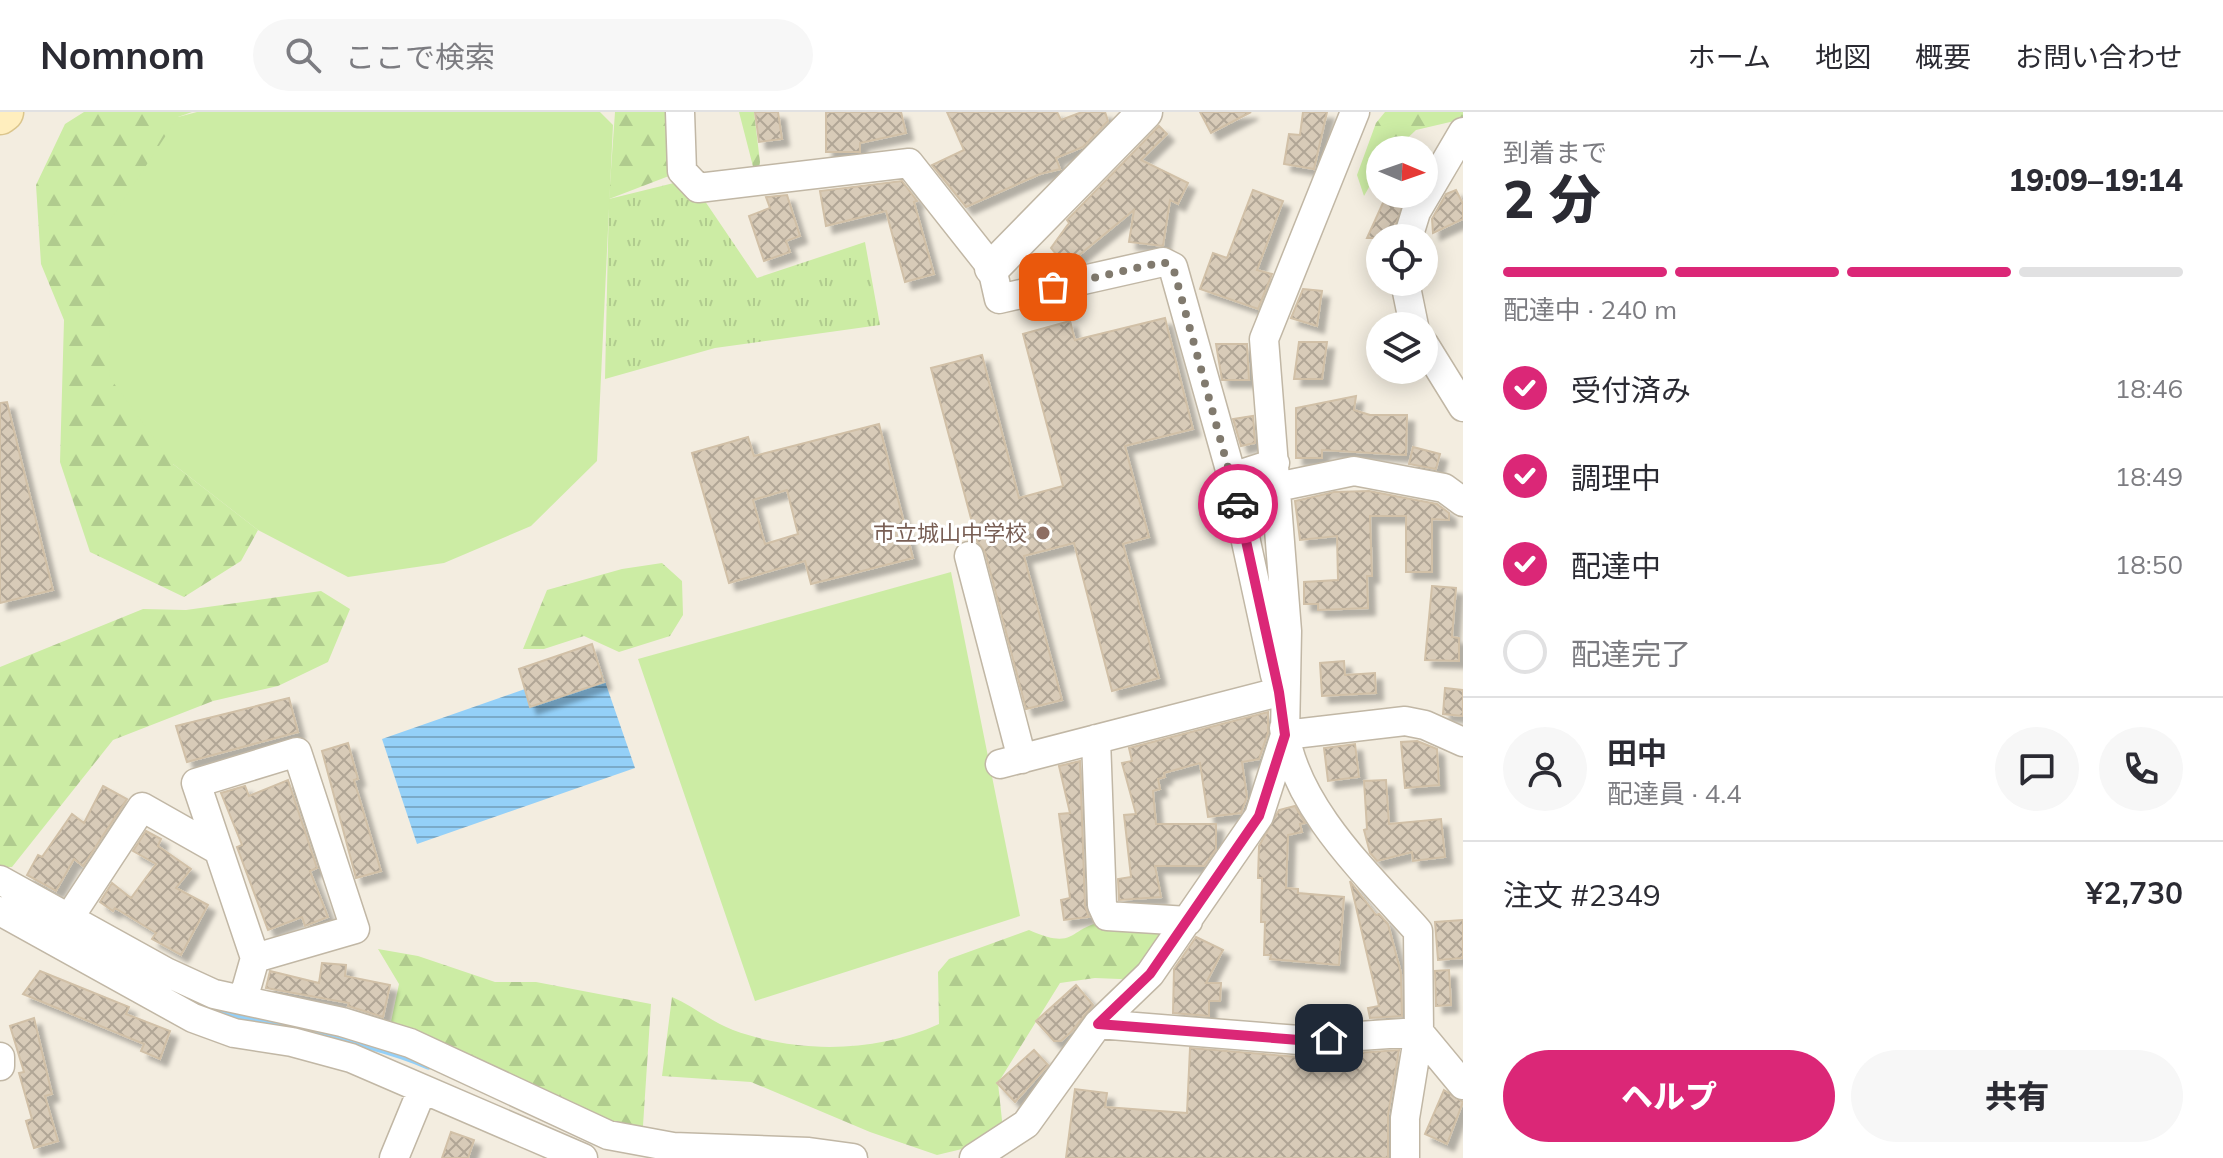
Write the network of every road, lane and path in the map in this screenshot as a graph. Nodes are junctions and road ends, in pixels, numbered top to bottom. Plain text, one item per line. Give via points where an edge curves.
1 (680, 112) edge
2 (1145, 112) edge
3 (1355, 112) edge
4 (1463, 132) edge
5 (1412, 224) edge
6 (992, 268) junction
7 (1438, 367) edge
8 (1463, 407) edge
9 (1276, 475) junction
10 (1232, 477) junction
11 (1463, 502) edge
12 (969, 556) dead end
13 (1279, 692) junction
14 (1285, 735) junction
15 (1096, 739) junction
16 (1463, 742) edge
17 (218, 850) junction
18 (0, 880) edge
19 (12, 907) edge
20 (69, 918) junction
21 (1188, 921) junction
22 (255, 958) junction
23 (243, 1000) junction
24 (1098, 1024) junction
25 (1419, 1032) junction
26 (0, 1057) edge
27 (0, 1066) edge
28 (1463, 1085) edge
29 (422, 1090) junction
30 (524, 1096) junction
31 (509, 1127) junction
32 (394, 1158) edge
33 (583, 1158) edge
34 (853, 1158) edge
35 (974, 1158) edge
36 (1405, 1158) edge

1 - 6 street via 682,171 698,188 909,163
2 - 6 street
3 - 9 street via 1264,339
4 - 5 street
6 - 10 street via 999,299 1163,262 1173,267
7 - 8 street
9 - 10 street
9 - 11 street via 1354,471 1444,488
9 - 14 street via 1287,631
10 - 13 street
12 - 15 street via 1011,761
13 - 14 street
13 - 15 street
14 - 16 street via 1405,721
14 - 21 street via 1259,816
14 - 25 street via 1329,832 1418,931
15 - 21 street via 1102,905 1107,916
17 - 20 street via 142,807
17 - 22 street
17 - 22 street via 196,783 297,752 355,929
18 - 19 street
19 - 20 street
19 - 29 street via 193,1018 234,1033 351,1058
20 - 23 street via 166,972 214,994
21 - 24 street via 1150,974
22 - 23 street
23 - 30 street via 410,1043
24 - 25 street via 1299,1040
24 - 35 street via 1026,1124
25 - 28 street
25 - 36 street via 1405,1118
26 - 27 street
29 - 31 street
29 - 32 street
30 - 31 street
30 - 34 street via 608,1135 673,1147
31 - 33 street

